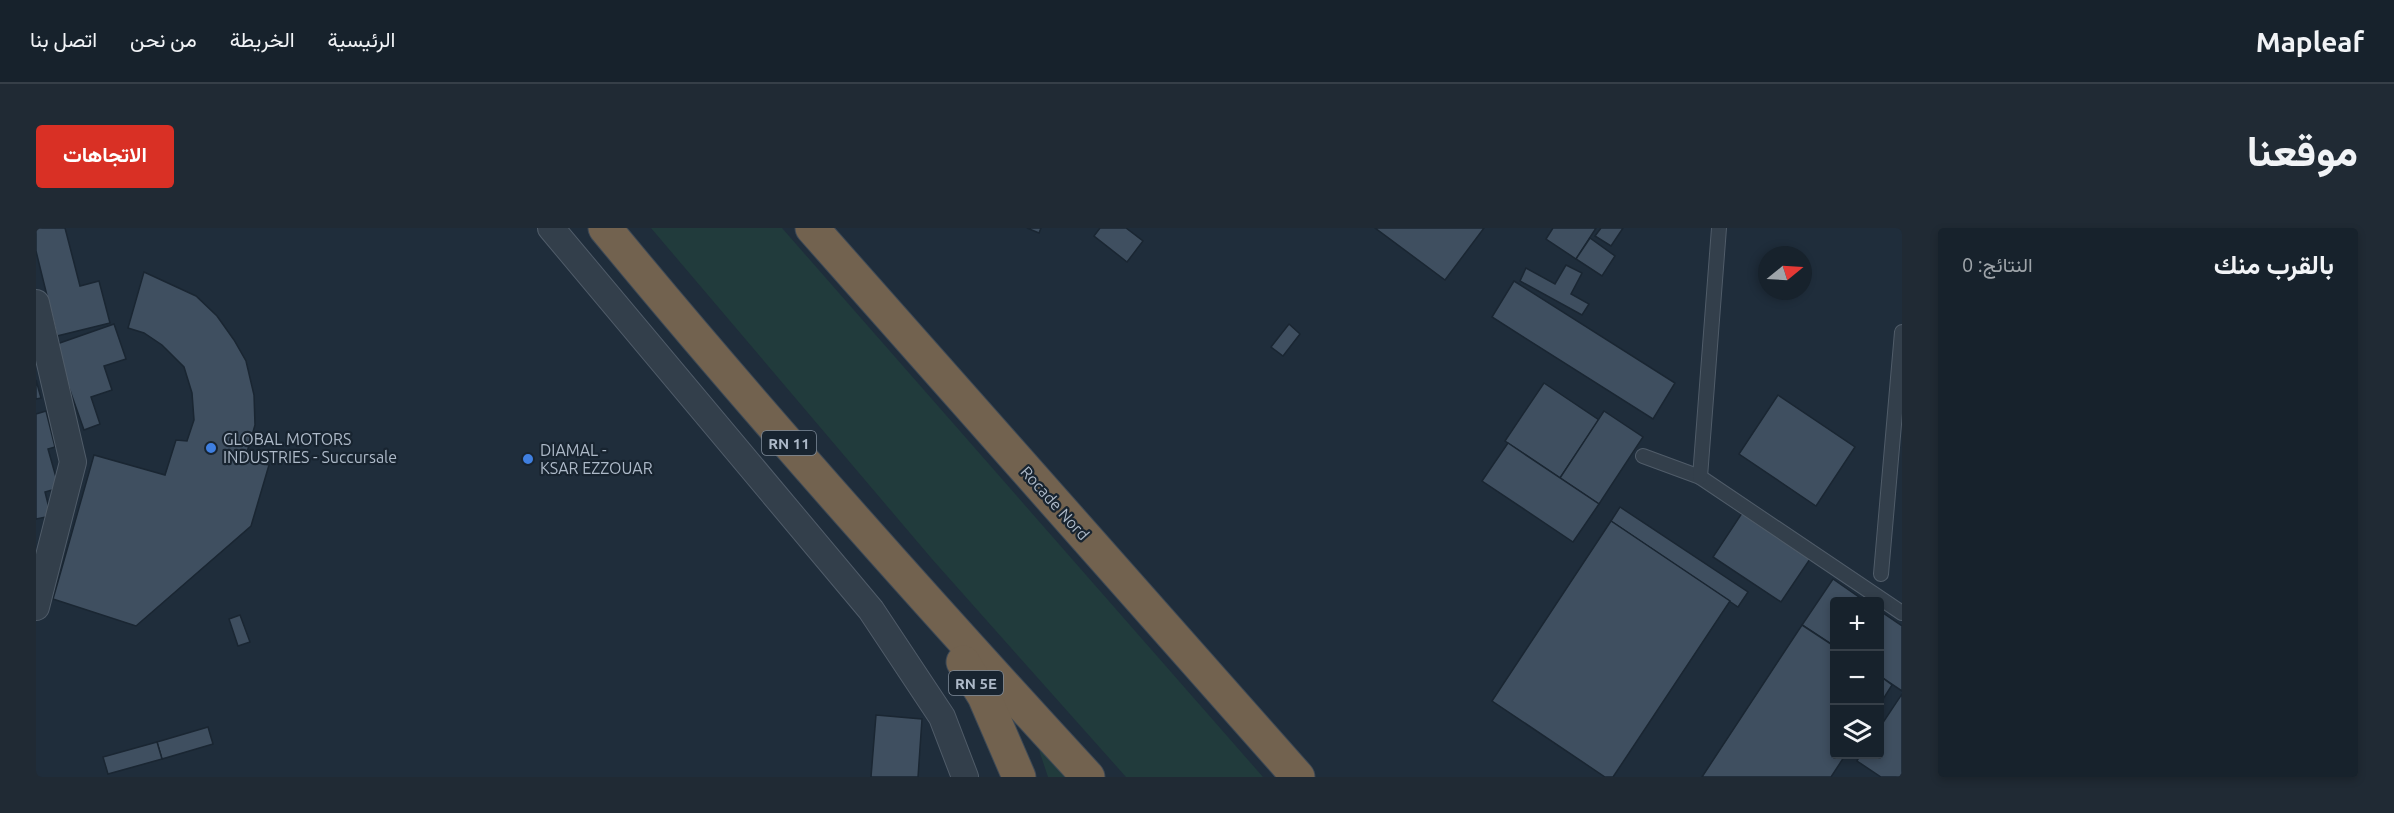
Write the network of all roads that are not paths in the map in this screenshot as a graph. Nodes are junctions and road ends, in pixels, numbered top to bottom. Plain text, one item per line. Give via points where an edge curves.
1 (551, 228) edge
2 (605, 228) edge
3 (812, 228) edge
4 (1719, 228) edge
5 (36, 303) edge
6 (1902, 332) edge
7 (1643, 456) dead end
8 (1700, 477) junction
9 (1881, 574) dead end
10 (921, 595) junction
11 (36, 607) edge
12 (1902, 614) edge
13 (965, 777) edge
14 (1019, 777) edge
15 (1088, 777) edge
16 (1298, 777) edge

1 - 13 street via 872,610 942,717
2 - 10 highway, RN 11
3 - 16 highway, Rocade Nord
4 - 8 lane
5 - 11 street via 73,462
6 - 9 lane
7 - 8 lane
8 - 12 lane
10 - 14 highway, RN 5E via 984,696
10 - 15 highway, RN 11

